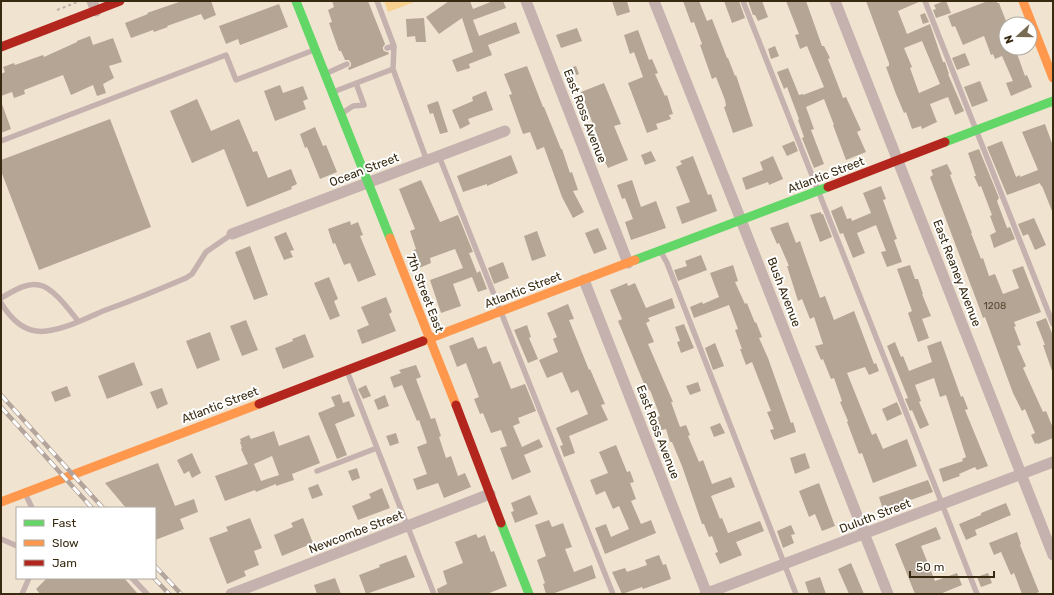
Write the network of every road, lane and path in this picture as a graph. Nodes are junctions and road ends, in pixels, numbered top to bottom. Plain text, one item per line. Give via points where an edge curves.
1 (80, 1) edge
2 (120, 1) edge
3 (296, 1) edge
4 (377, 1) edge
5 (526, 1) edge
6 (654, 1) edge
7 (744, 1) edge
8 (835, 1) edge
9 (925, 1) edge
10 (1022, 1) edge
11 (94, 6) edge
12 (61, 8) dead end
13 (394, 46) junction
14 (1, 48) edge
15 (387, 48) dead end
16 (316, 50) junction
17 (347, 64) dead end
18 (393, 69) junction
19 (325, 74) junction
20 (1053, 78) edge
21 (356, 84) junction
22 (333, 93) junction
23 (1053, 100) edge
24 (341, 114) junction
25 (976, 130) junction
26 (505, 131) dead end
27 (1, 141) edge
28 (439, 156) junction
29 (427, 160) junction
30 (898, 160) junction
31 (368, 183) junction
32 (818, 190) junction
33 (741, 220) junction
34 (232, 234) joint
35 (660, 251) junction
36 (628, 263) junction
37 (584, 280) junction
38 (1, 298) edge
39 (1, 304) edge
40 (501, 311) junction
41 (78, 321) junction
42 (1053, 324) edge
43 (430, 338) junction
44 (347, 370) junction
45 (377, 448) junction
46 (1053, 462) edge
47 (317, 471) dead end
48 (1021, 474) junction
49 (25, 493) junction
50 (490, 494) junction
51 (1, 502) edge
52 (942, 504) junction
53 (32, 507) edge
54 (407, 526) junction
55 (864, 534) junction
56 (1, 539) edge
57 (16, 546) edge
58 (1053, 555) edge
59 (784, 564) junction
60 (29, 579) edge
61 (133, 579) edge
62 (22, 594) edge
63 (147, 594) edge
64 (231, 594) edge
65 (434, 594) edge
66 (528, 594) edge
67 (613, 594) edge
68 (707, 594) edge
69 (796, 594) edge
70 (888, 594) edge
71 (977, 594) edge

1 - 12 path
2 - 11 street
3 - 16 street, 7th Street East
4 - 13 lane
5 - 36 street, East Ross Avenue
6 - 33 street, Bush Avenue
7 - 32 lane
8 - 30 street, East Reaney Avenue
9 - 25 lane
10 - 20 street
11 - 14 street
13 - 15 lane
13 - 18 lane
16 - 19 street, 7th Street East
16 - 27 lane via 236,80 226,55
17 - 19 lane
18 - 21 lane
18 - 29 lane
19 - 22 street, 7th Street East
21 - 22 lane
21 - 24 lane via 364,105 354,106
22 - 24 street, 7th Street East
23 - 25 street, Atlantic Street
24 - 31 street, 7th Street East
25 - 30 street, Atlantic Street
25 - 42 lane
26 - 28 street, Ocean Street
28 - 29 street, Ocean Street
28 - 40 lane
29 - 31 street, Ocean Street
30 - 32 street, Atlantic Street
30 - 48 street, East Reaney Avenue
31 - 34 street, Ocean Street
31 - 43 street, 7th Street East
32 - 33 street, Atlantic Street
32 - 52 lane
33 - 35 street, Atlantic Street
33 - 55 street, Bush Avenue
34 - 41 lane via 206,252 192,274 186,278
35 - 36 street, Atlantic Street
35 - 59 lane via 667,263
36 - 37 street, Atlantic Street
37 - 40 street, Atlantic Street
37 - 68 street, East Ross Avenue
38 - 41 lane via 12,291 40,285 65,304
39 - 41 lane via 25,329 37,332 50,331
40 - 43 street, Atlantic Street
40 - 67 lane
43 - 44 street, Atlantic Street
43 - 50 street, 7th Street East
44 - 45 lane
44 - 49 street, Atlantic Street
45 - 47 lane
45 - 54 lane
46 - 48 street, Duluth Street
48 - 52 street, Duluth Street
48 - 58 street, East Reaney Avenue
49 - 51 street, Atlantic Street
49 - 53 lane
50 - 54 street, Newcombe Street
50 - 66 street, 7th Street East
52 - 55 street, Duluth Street
52 - 71 lane
54 - 64 street, Newcombe Street
54 - 65 lane
55 - 59 street, Duluth Street
55 - 70 street, Bush Avenue
56 - 57 lane
59 - 68 street, Duluth Street
59 - 69 lane
60 - 62 lane
61 - 63 lane

